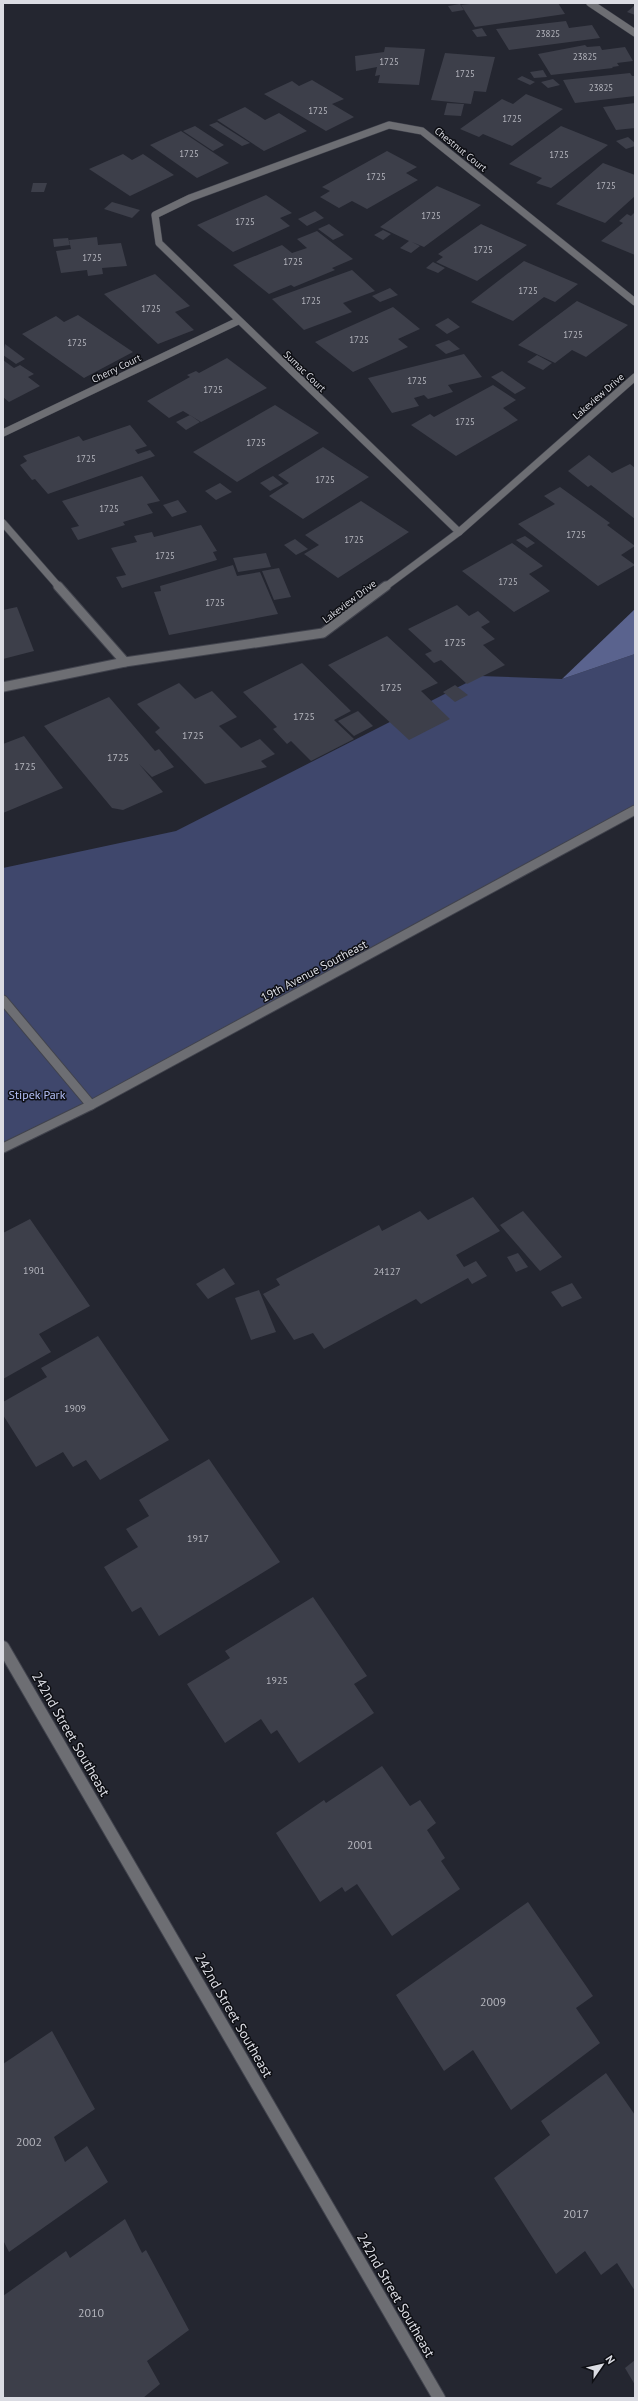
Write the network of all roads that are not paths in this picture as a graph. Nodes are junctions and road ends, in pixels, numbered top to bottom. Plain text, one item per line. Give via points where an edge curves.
1 (590, 3) edge
2 (635, 33) edge
3 (155, 215) joint
4 (635, 302) edge
5 (238, 321) junction
6 (635, 377) edge
7 (3, 433) edge
8 (3, 523) edge
9 (459, 532) junction
10 (125, 662) junction
11 (3, 687) edge
12 (635, 810) edge
13 (3, 1000) edge
14 (91, 1105) junction
15 (3, 1148) edge
16 (3, 1646) edge
17 (438, 2398) edge

1 - 2 street
3 - 4 street, Chestnut Court via 190,198 389,125 422,131
3 - 5 street, Sumac Court via 159,243
5 - 7 street, Cherry Court
5 - 9 street, Sumac Court
6 - 9 street, Lakeview Drive
8 - 10 street
9 - 10 street, Lakeview Drive via 323,633
10 - 11 street, Lakeview Drive
12 - 14 street, 19th Avenue Southeast
13 - 14 street
14 - 15 street, 19th Avenue Southeast
16 - 17 street, 242nd Street Southeast

